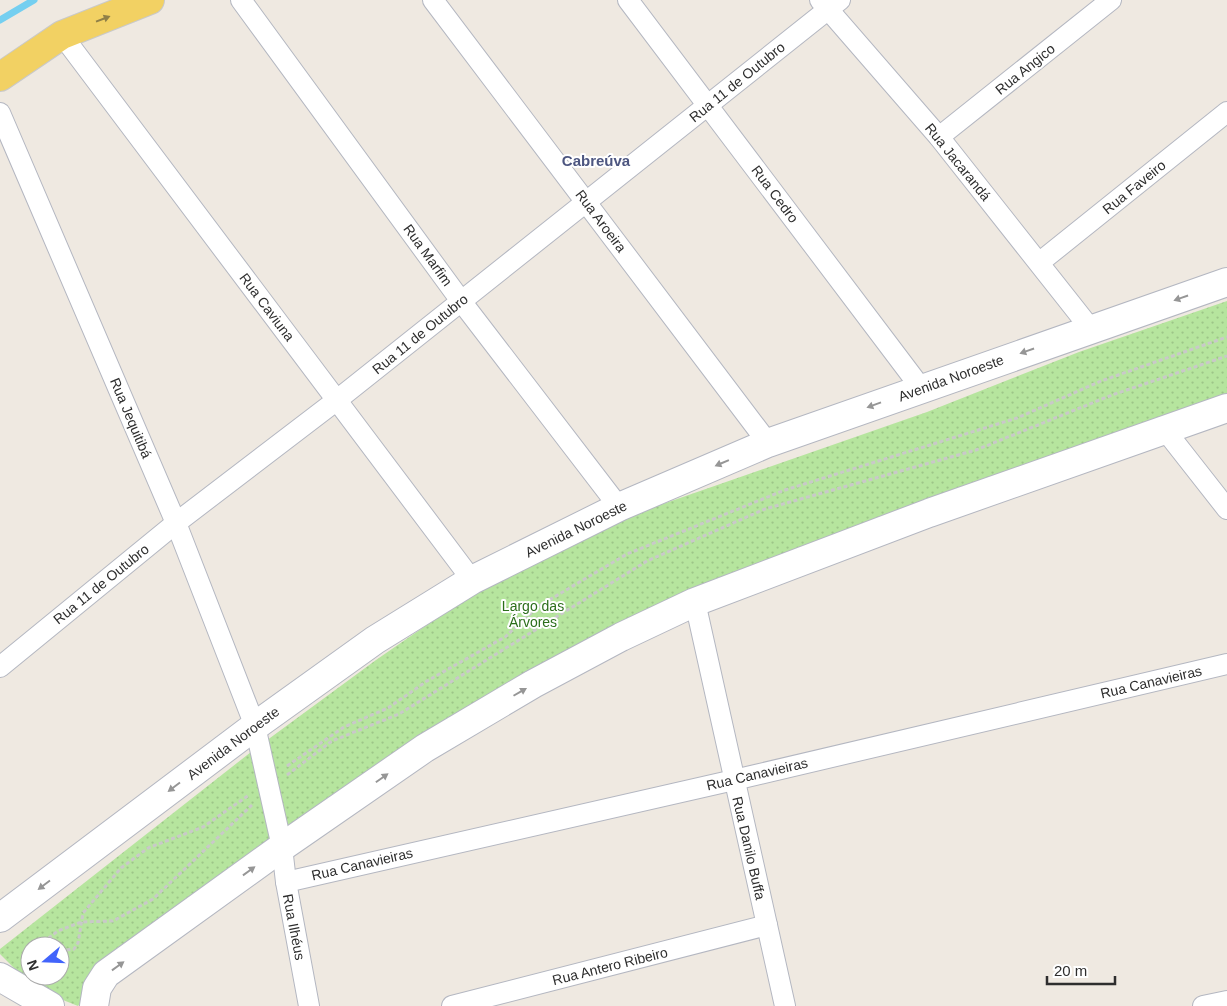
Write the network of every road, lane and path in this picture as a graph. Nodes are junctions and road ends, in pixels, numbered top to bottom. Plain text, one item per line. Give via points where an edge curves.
1 (150, 0) edge
2 (241, 0) edge
3 (433, 0) edge
4 (628, 0) edge
5 (1111, 0) edge
6 (829, 3) edge
7 (62, 35) junction
8 (0, 77) edge
9 (708, 105) junction
10 (0, 112) edge
11 (1227, 112) edge
12 (939, 137) junction
13 (586, 202) junction
14 (1040, 262) junction
15 (1227, 282) edge
16 (461, 301) junction
17 (1090, 328) junction
18 (1227, 337) edge
19 (921, 388) junction
20 (337, 400) junction
21 (1227, 408) edge
22 (1165, 430) junction
23 (768, 443) junction
24 (618, 507) junction
25 (1227, 509) edge
26 (176, 522) junction
27 (472, 580) junction
28 (694, 602) junction
29 (1227, 664) edge
30 (0, 667) edge
31 (255, 726) junction
32 (287, 766) dead end
33 (734, 780) junction
34 (254, 790) dead end
35 (282, 847) junction
36 (286, 882) junction
37 (0, 918) edge
38 (767, 925) junction
39 (70, 950) edge
40 (0, 978) edge
41 (1227, 1001) edge
42 (50, 1006) edge
43 (94, 1006) edge
44 (309, 1006) edge
45 (452, 1006) edge
46 (785, 1006) edge
47 (1203, 1006) edge

7 -> 1 main road
2 - 16 street, Rua Marfim
3 - 13 street, Rua Aroeira
4 - 9 street, Rua Cedro
5 - 12 street, Rua Angico
6 - 9 street, Rua 11 de Outubro
6 - 12 street, Rua Jacarandá
7 - 8 main road
7 - 20 street, Rua Caviuna
9 - 13 street, Rua 11 de Outubro
9 - 19 street, Rua Cedro
10 - 26 street, Rua Jequitibá
11 - 14 street, Rua Faveiro
12 - 14 street, Rua Jacarandá
13 - 16 street, Rua 11 de Outubro
13 - 23 street, Rua Aroeira
14 - 17 street, Rua Jacarandá
15 -> 17 main road, Avenida Noroeste
16 - 20 street, Rua 11 de Outubro
16 - 24 street, Rua Marfim
17 -> 19 main road, Avenida Noroeste
18 - 32 path via 1102,381 1017,418 785,490 626,554 539,606 504,637 427,681 388,708 344,727
19 -> 23 main road, Avenida Noroeste
20 - 26 street, Rua 11 de Outubro
20 - 27 street, Rua Caviuna
21 - 22 main road
22 - 25 street
22 - 28 main road via 929,513
23 -> 24 main road, Avenida Noroeste
24 - 27 main road, Avenida Noroeste
26 - 30 street, Rua 11 de Outubro
26 - 31 street, Rua Jequitibá
27 - 31 main road, Avenida Noroeste via 376,640
28 - 33 street, Rua Danilo Buffa
35 -> 28 main road via 425,748 621,637
29 - 33 street, Rua Canavieiras
31 - 35 street, Rua Ilhéus
31 -> 37 main road, Avenida Noroeste
33 - 36 street, Rua Canavieiras
33 - 38 street, Rua Danilo Buffa
34 - 39 path via 203,827 148,848 121,868 84,913 78,943
35 - 36 street, Rua Ilhéus
43 -> 35 main road via 97,988 106,974
36 - 44 street, Rua Ilhéus
38 - 45 street, Rua Antero Ribeiro
38 - 46 street, Rua Danilo Buffa
40 - 42 main road
41 - 47 street

